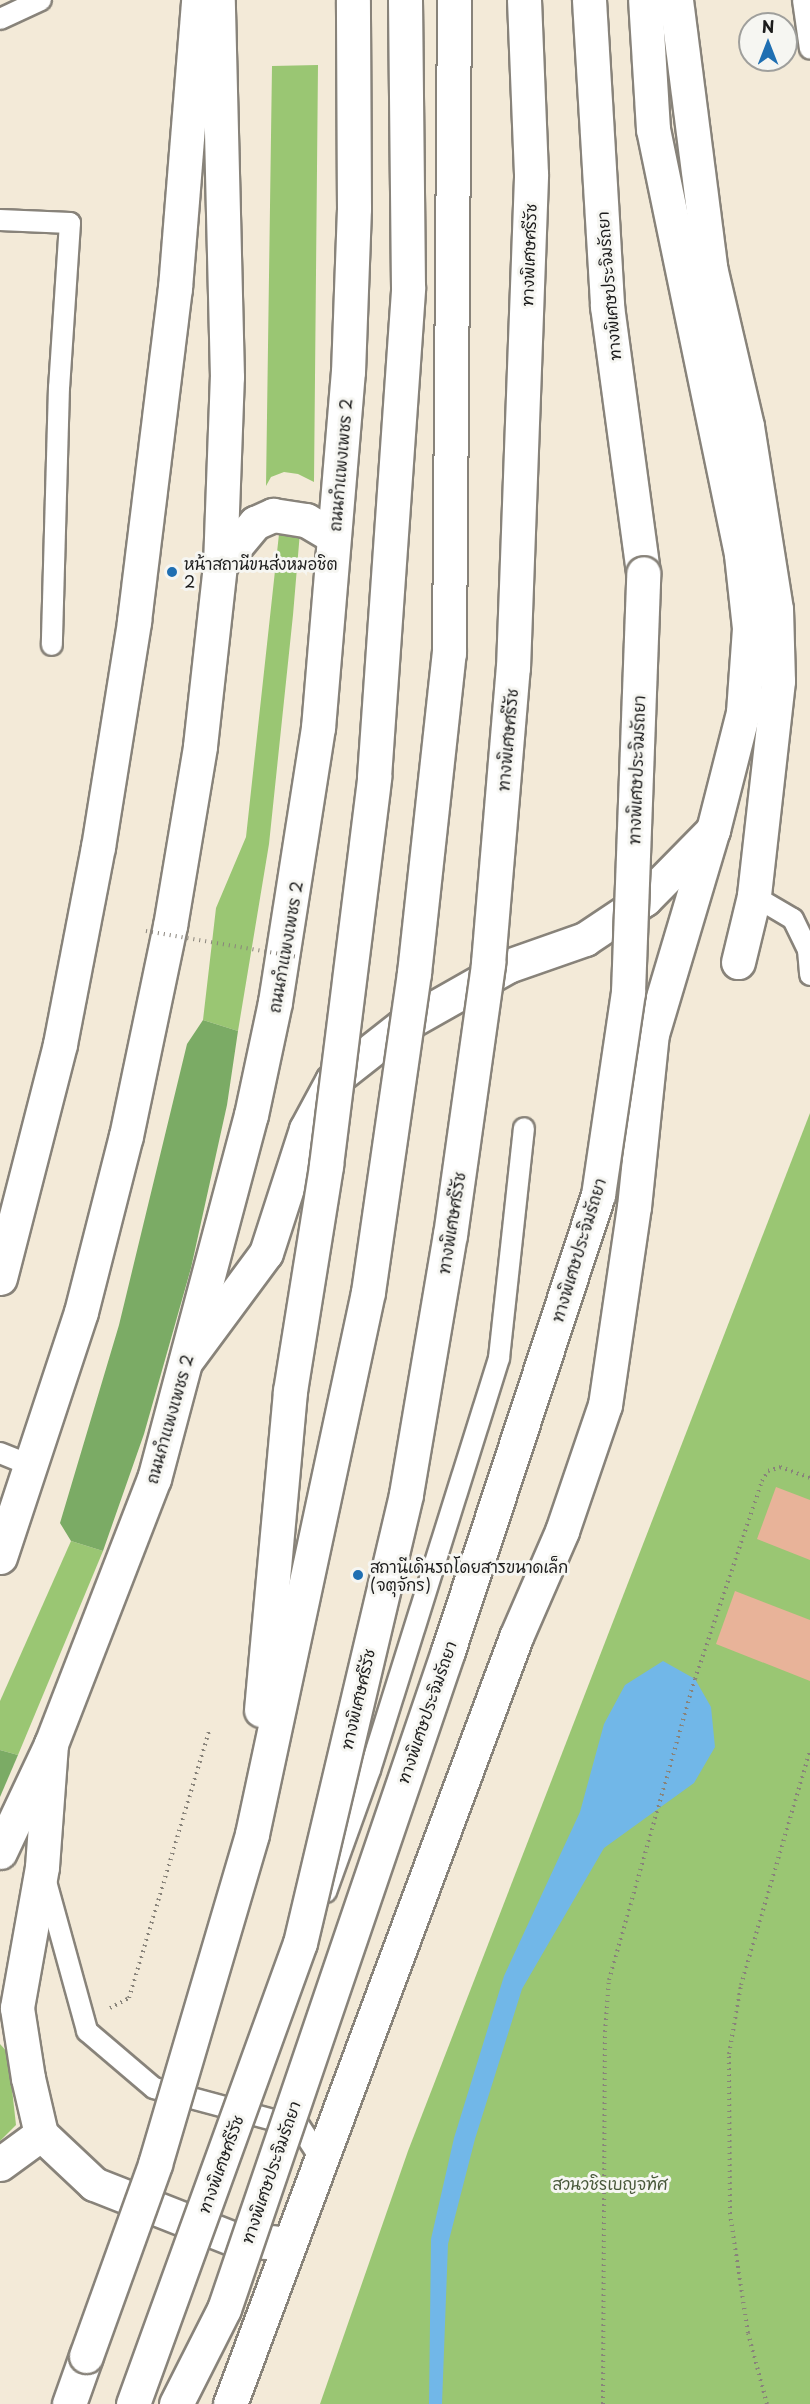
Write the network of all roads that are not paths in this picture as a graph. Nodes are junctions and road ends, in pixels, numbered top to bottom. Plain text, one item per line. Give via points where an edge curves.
1 (41, 0) edge
2 (198, 0) edge
3 (218, 0) edge
4 (353, 0) edge
5 (405, 0) edge
6 (453, 0) edge
7 (524, 0) edge
8 (590, 0) edge
9 (645, 0) edge
10 (676, 0) edge
11 (803, 0) edge
12 (0, 20) edge
13 (810, 49) edge
14 (0, 219) edge
15 (333, 536) junction
16 (220, 565) junction
17 (52, 645) dead end
18 (713, 831) junction
19 (754, 896) junction
20 (738, 962) dead end
21 (810, 975) edge
22 (524, 1128) dead end
23 (0, 1278) edge
24 (186, 1362) junction
25 (0, 1453) edge
26 (32, 1466) junction
27 (7, 1517) edge
28 (0, 1557) edge
29 (51, 1744) junction
30 (252, 1834) junction
31 (0, 1852) edge
32 (42, 1867) junction
33 (247, 2112) junction
34 (41, 2134) junction
35 (320, 2158) junction
36 (0, 2164) edge
37 (288, 2242) junction
38 (69, 2404) edge
39 (133, 2404) edge
40 (176, 2404) edge
41 (230, 2404) edge

1 - 12 lane
2 - 23 main road via 175,288 134,621 98,847 60,1044
3 - 16 main road via 227,366
4 - 15 main road, ถนนกำแพงเพชร 2 via 354,208 348,372
5 - 30 main road, bridge via 408,287 374,777 326,1165 290,1391 274,1537
6 - 30 main road, bridge via 449,653 422,902 368,1292
7 - 39 main road, ทางพิเศษศรีรัช, bridge via 531,174 513,668 488,963 450,1235 406,1494 300,1943
8 - 40 main road, ทางพิเศษประจิมรัถยา, bridge via 607,306 644,573 628,992 598,1195 452,1640 224,2309
9 - 18 main road via 653,129 741,554 749,628 743,712
10 - 19 main road via 710,267 747,426 776,609 778,681
11 - 13 lane
14 - 17 lane via 70,223 59,387
15 - 16 main road via 306,520 273,515 255,523
15 - 24 main road, ถนนกำแพงเพชร 2 via 318,728 280,979 251,1115
16 - 26 main road via 200,746 166,950 126,1136 81,1312
18 - 24 main road via 645,899 596,932 508,966 402,1026 332,1081 306,1129 266,1253
18 - 35 main road via 652,1034 634,1207 605,1405 562,1531 516,1637
19 - 20 main road
19 - 21 lane via 793,920 807,950
22 - 33 lane via 499,1358 370,1770
24 - 29 main road, ถนนกำแพงเพชร 2 via 153,1479
25 - 26 lane
26 - 27 main road
27 - 28 main road
29 - 31 main road, ถนนกำแพงเพชร 2
29 - 32 main road
30 - 38 main road, bridge via 155,2164
32 - 33 lane via 87,2031 153,2088
32 - 34 main road via 17,2008
33 - 35 lane via 300,2127
34 - 36 main road
34 - 37 main road via 94,2184 239,2241
35 - 37 main road
37 - 41 main road

